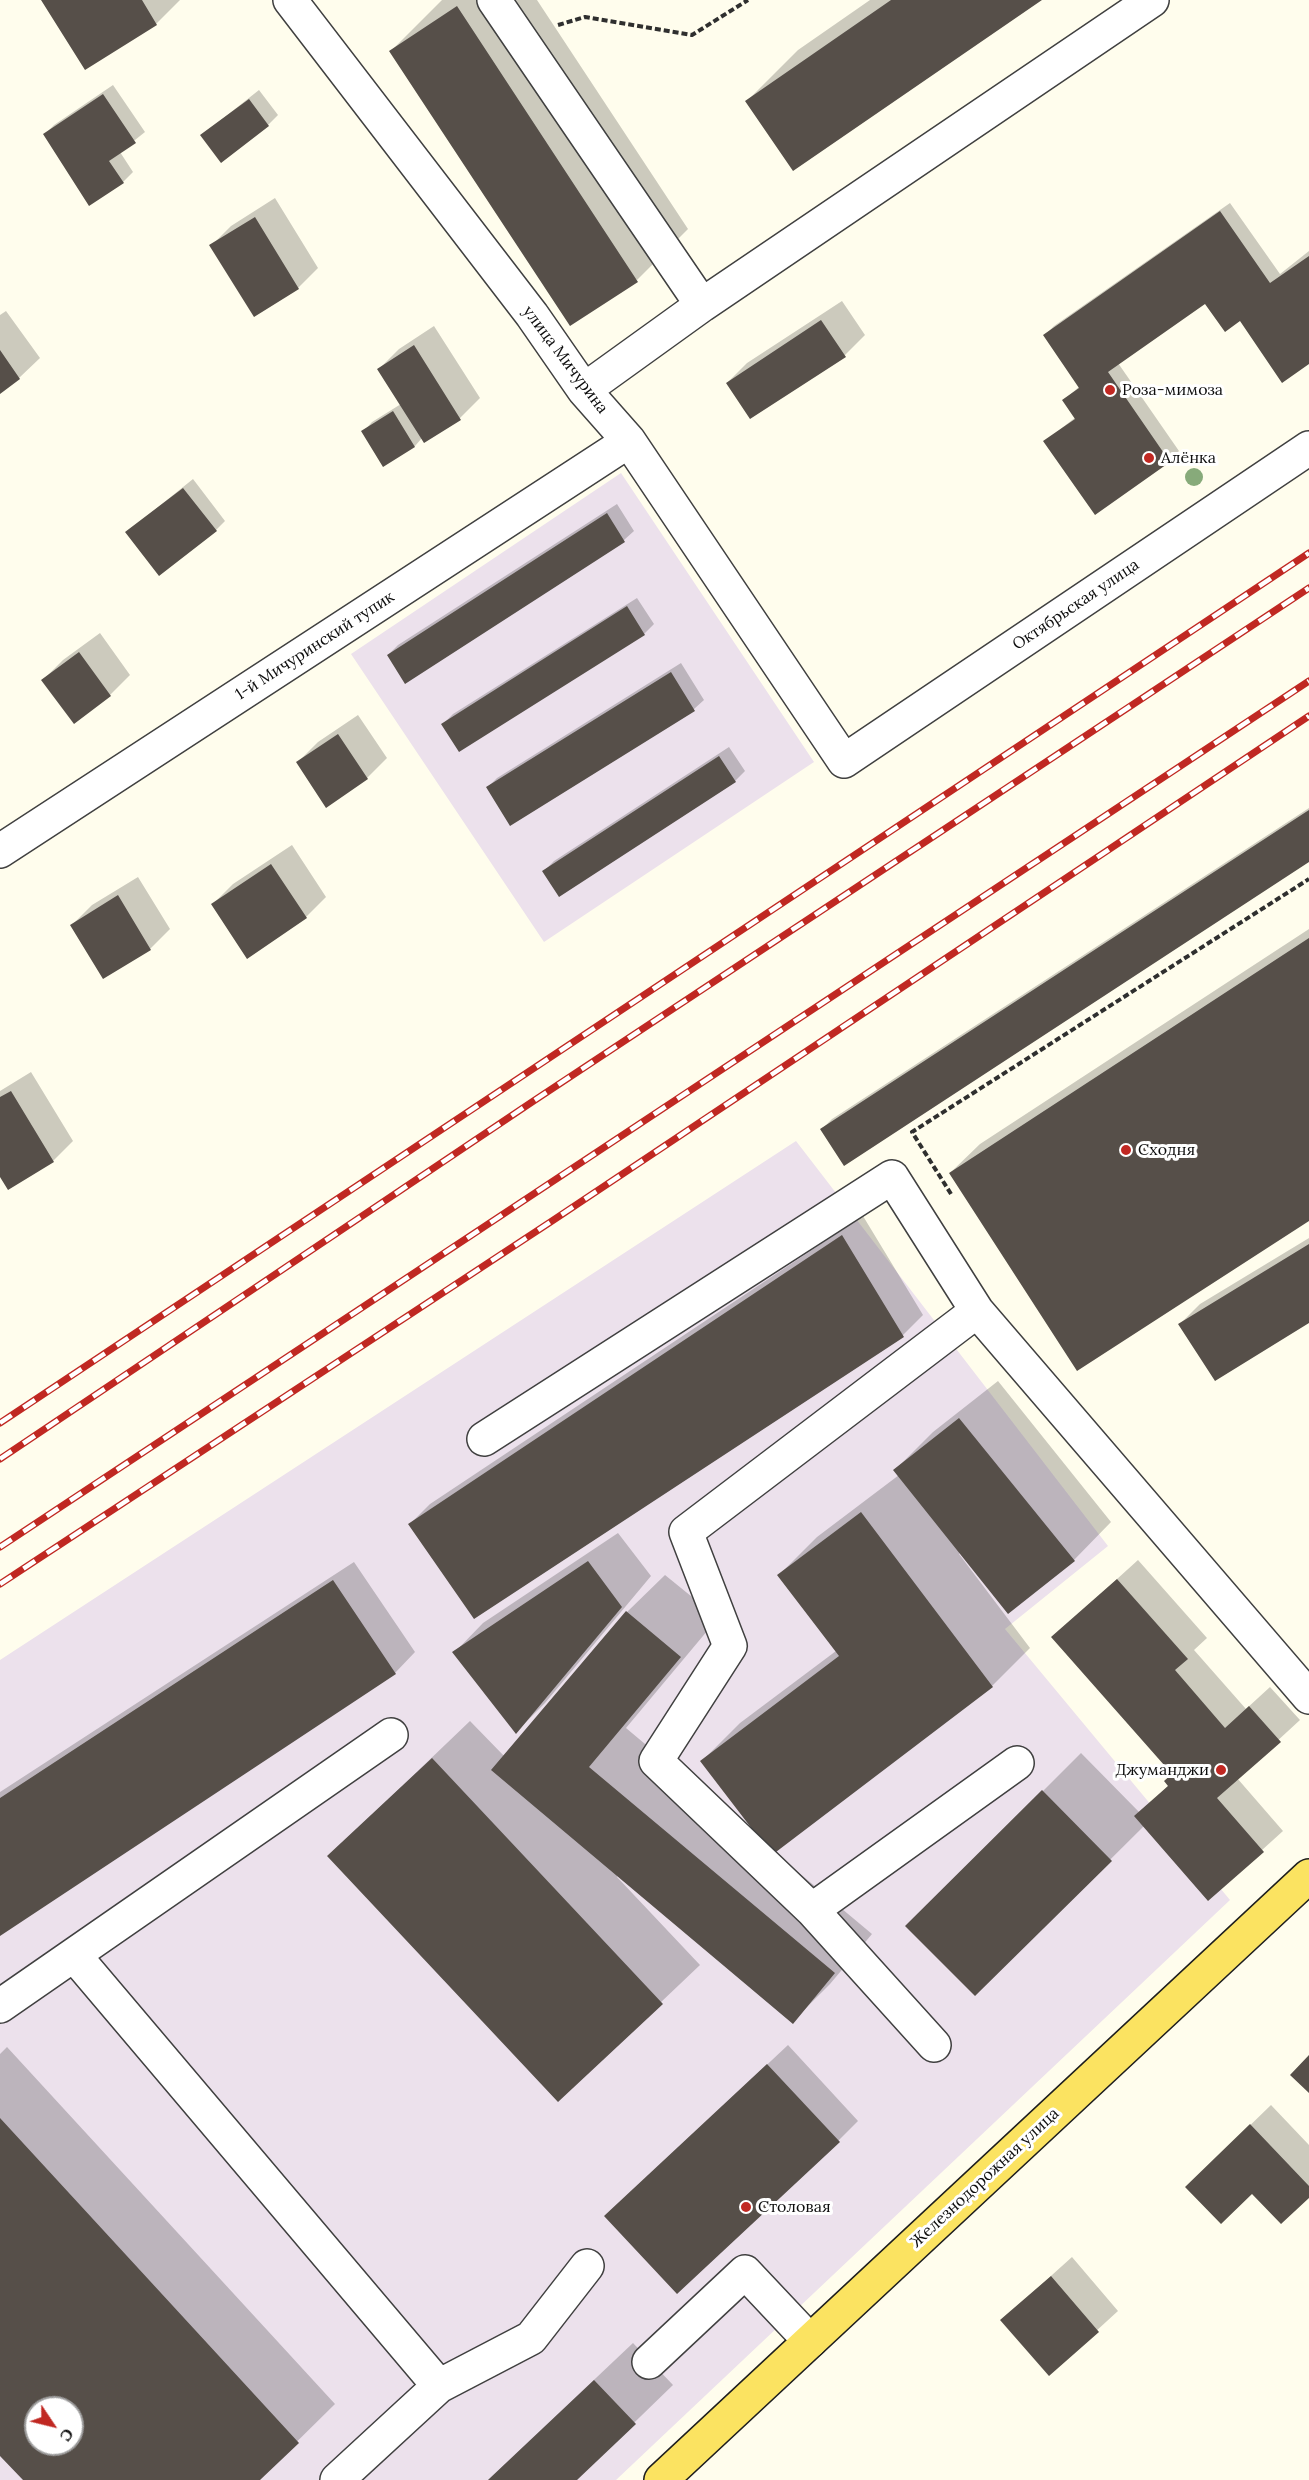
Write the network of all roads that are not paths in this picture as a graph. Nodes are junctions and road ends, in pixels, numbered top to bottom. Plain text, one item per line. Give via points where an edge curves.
1 (494, 0) edge
2 (1152, 0) edge
3 (298, 2) edge
4 (702, 305) junction
5 (584, 390) junction
6 (629, 441) junction
7 (1309, 448) edge
8 (844, 761) joint
9 (0, 851) edge
10 (977, 1311) junction
11 (484, 1439) dead end
12 (1309, 1697) edge
13 (391, 1735) dead end
14 (1017, 1763) dead end
15 (1309, 1876) edge
16 (812, 1910) junction
17 (74, 1955) junction
18 (0, 2006) edge
19 (934, 2045) dead end
20 (587, 2266) dead end
21 (810, 2341) junction
22 (649, 2362) dead end
23 (439, 2386) junction
24 (337, 2480) edge
25 (661, 2480) edge

1 - 4 street
2 - 4 street
3 - 5 street, улица Мичурина
4 - 5 street
5 - 6 street, улица Мичурина
6 - 8 street, улица Мичурина
6 - 9 street, 1-й Мичуринский тупик
7 - 8 street, Октябрьская улица
10 - 11 street via 892,1177
10 - 12 street
10 - 16 street via 686,1532 729,1646 656,1761
13 - 17 street
14 - 16 street
15 - 21 main road, Железнодорожная улица
16 - 19 street
17 - 18 street
17 - 23 street
20 - 23 street via 531,2338
21 - 22 street via 745,2272
21 - 25 main road, Железнодорожная улица
23 - 24 street

